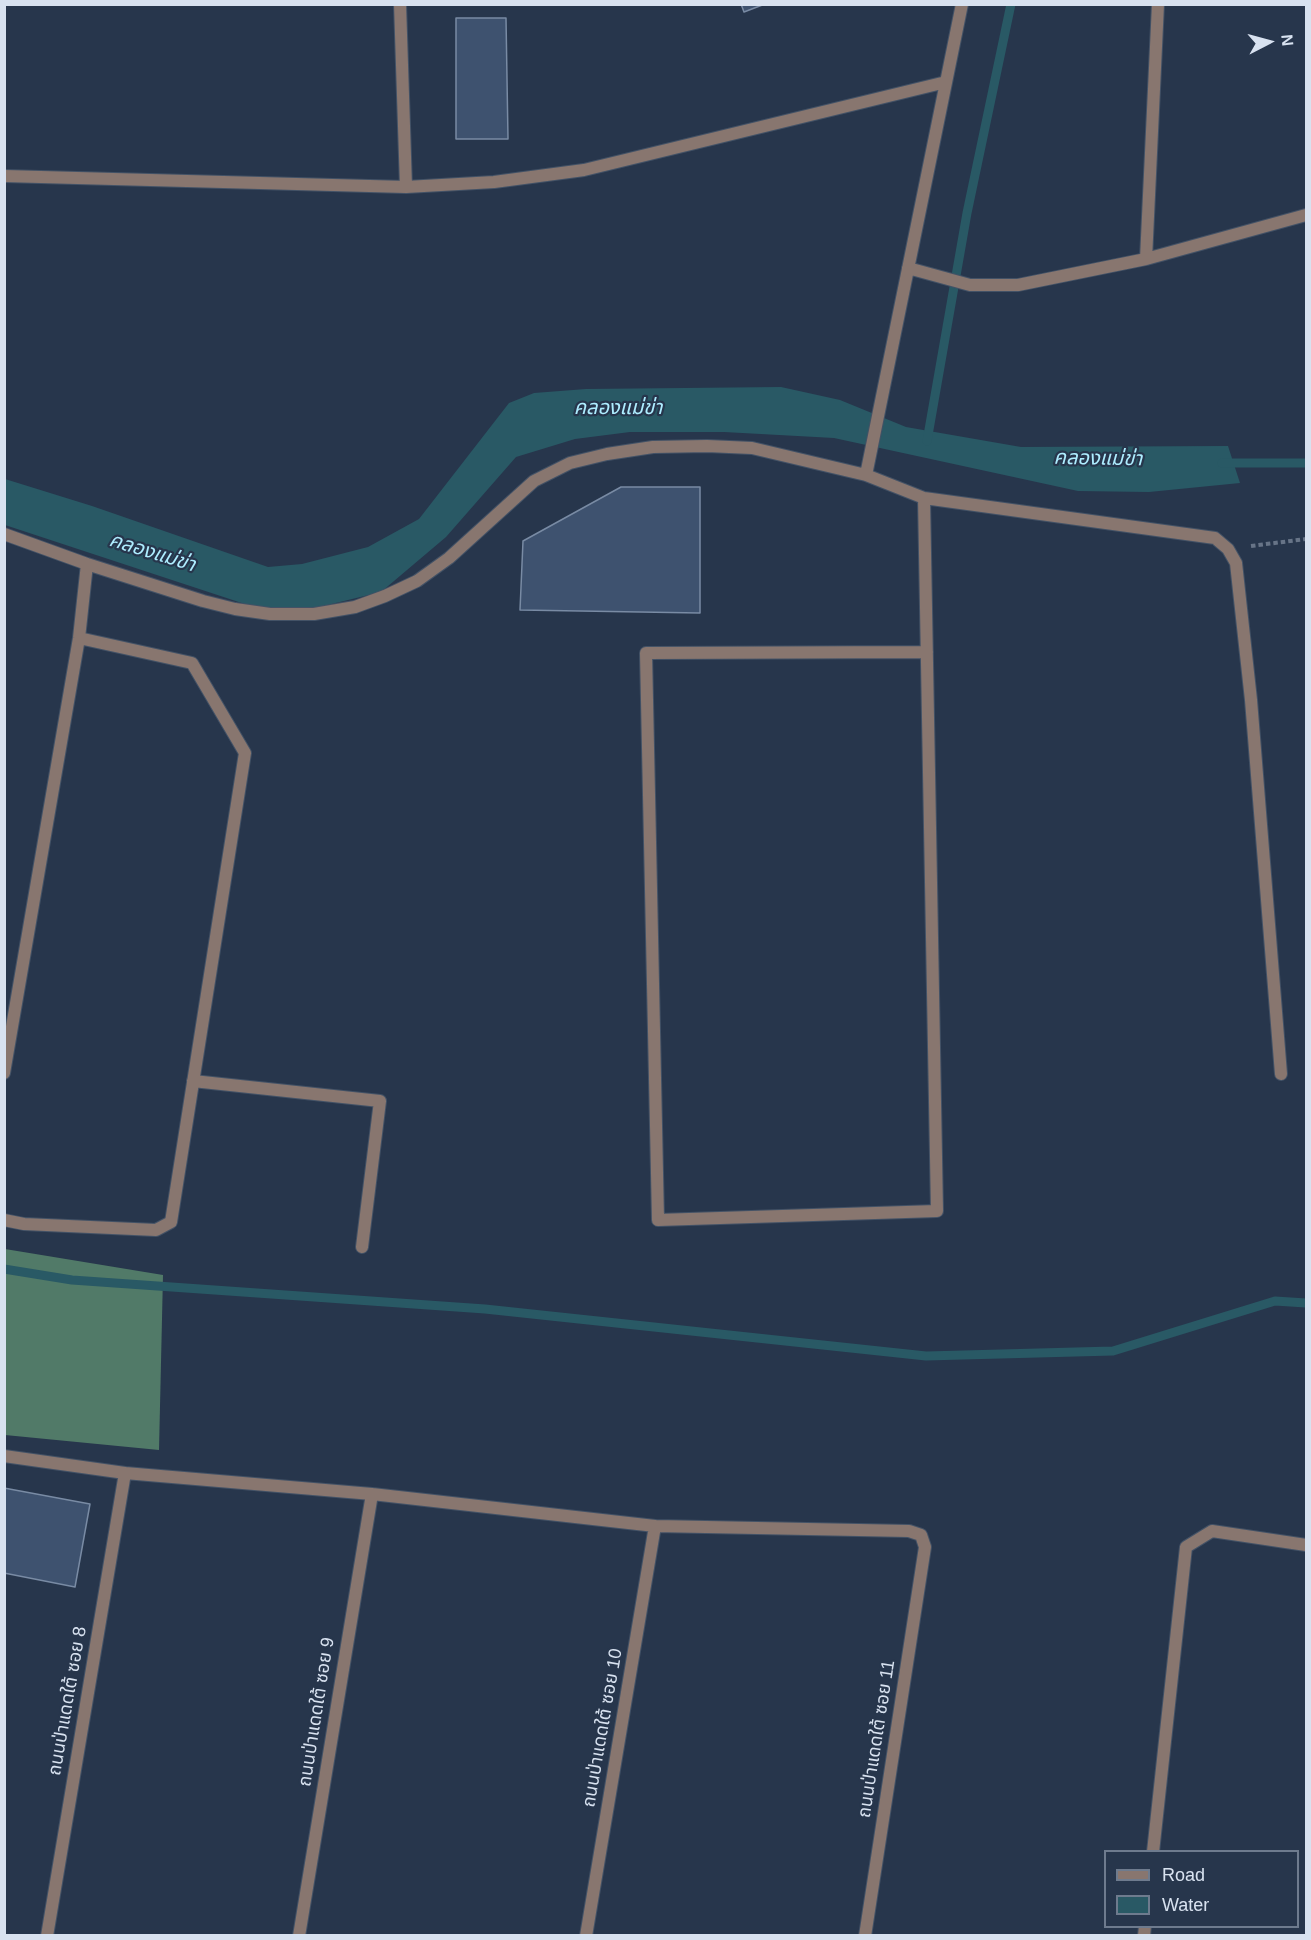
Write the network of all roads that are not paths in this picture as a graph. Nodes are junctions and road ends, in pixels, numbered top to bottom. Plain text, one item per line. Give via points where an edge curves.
1 (400, 4) edge
2 (962, 4) edge
3 (1158, 4) edge
4 (946, 82) junction
5 (4, 176) edge
6 (406, 187) junction
7 (1306, 215) edge
8 (1146, 259) junction
9 (908, 268) junction
10 (866, 475) junction
11 (924, 498) junction
12 (4, 534) edge
13 (87, 564) junction
14 (79, 638) junction
15 (927, 652) junction
16 (4, 1073) edge
17 (1281, 1074) dead end
18 (193, 1081) junction
19 (4, 1220) edge
20 (362, 1247) dead end
21 (4, 1456) edge
22 (125, 1473) junction
23 (372, 1494) junction
24 (655, 1526) junction
25 (1306, 1545) edge
26 (1153, 1850) edge
27 (47, 1935) edge
28 (299, 1935) edge
29 (586, 1935) edge
30 (865, 1935) edge

1 - 6 street
2 - 4 street
3 - 8 street
4 - 6 street via 584,170 494,182
4 - 9 street
5 - 6 street
7 - 8 street
8 - 9 street via 1017,285 970,285
9 - 10 street
10 - 11 street
10 - 13 street via 752,448 707,446 653,447 570,463 534,481 449,558 417,581 355,607 314,614 235,609
11 - 15 street
11 - 17 street via 1215,538 1228,549 1236,563 1251,700
12 - 13 street
13 - 14 street
14 - 16 street
14 - 18 street via 192,663 245,753
15 - 15 street via 937,1211 658,1220 646,653
18 - 19 street via 171,1222 156,1230
18 - 20 street via 381,1101
21 - 22 street
22 - 23 street
22 - 27 street, ถนนป่าแดดใต้ ซอย 8
23 - 24 street
23 - 28 street, ถนนป่าแดดใต้ ซอย 9
24 - 29 street, ถนนป่าแดดใต้ ซอย 10
24 - 30 street, ถนนป่าแดดใต้ ซอย 11 via 909,1531 921,1535 925,1547
25 - 26 street via 1212,1532 1186,1547

